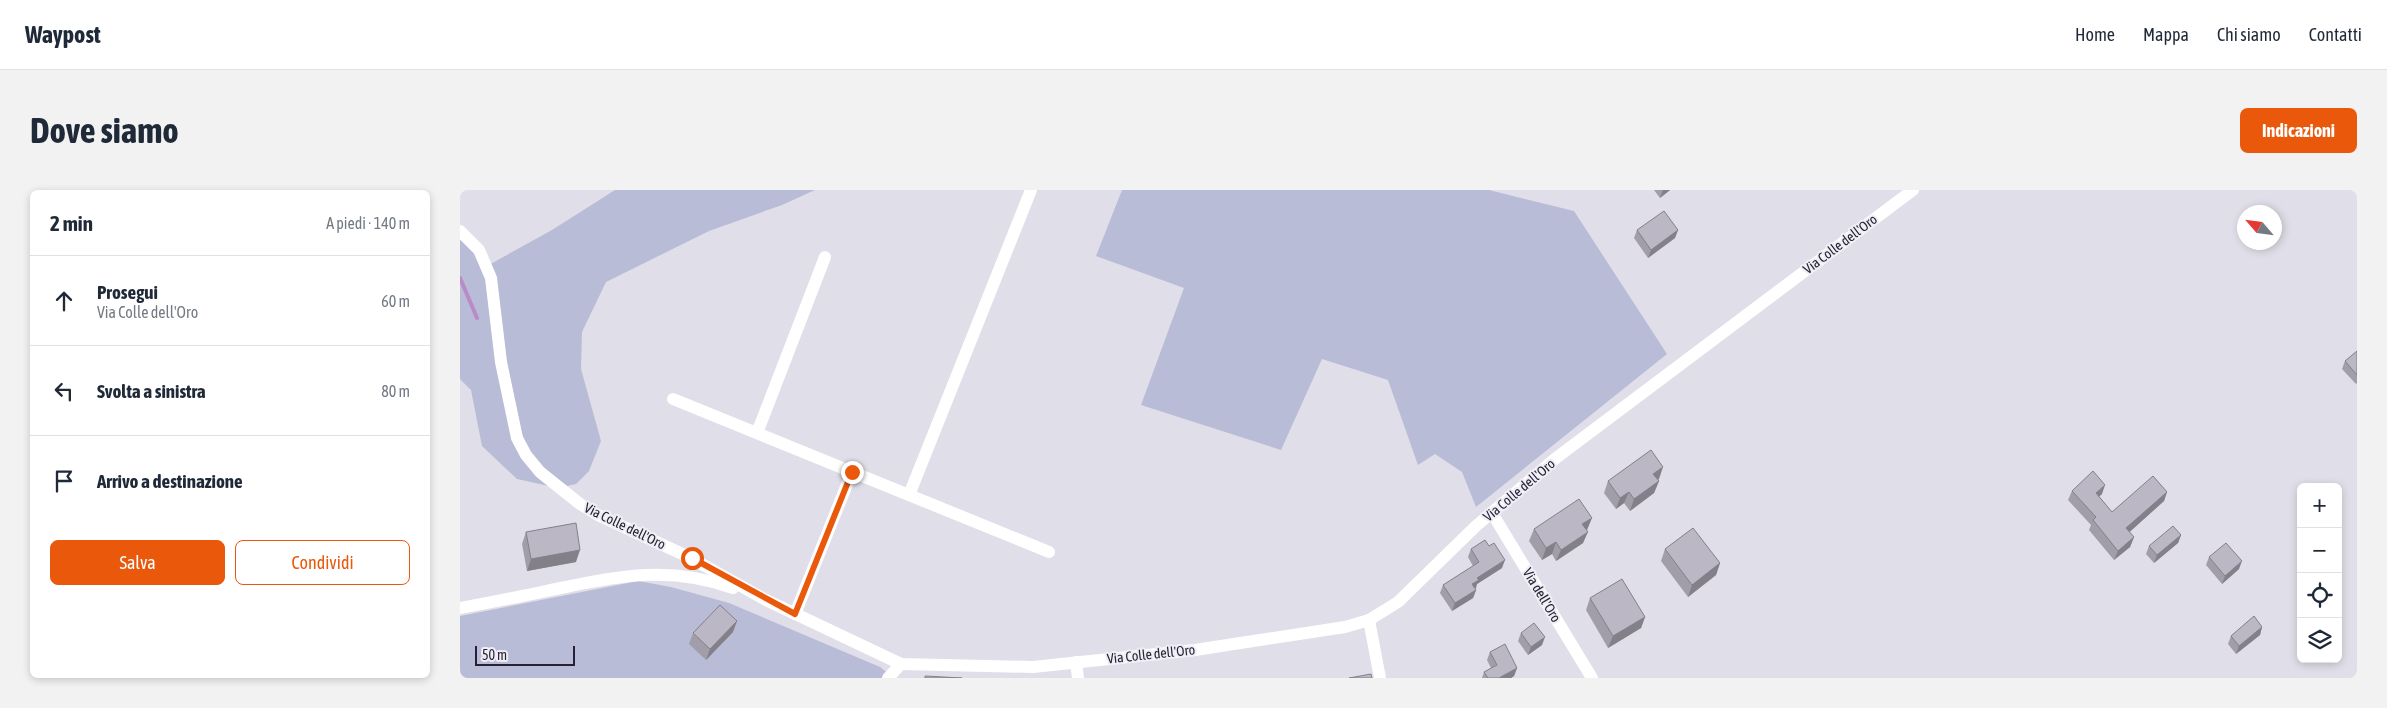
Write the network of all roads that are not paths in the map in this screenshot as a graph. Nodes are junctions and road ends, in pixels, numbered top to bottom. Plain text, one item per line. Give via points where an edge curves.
1 (1030, 190) edge
2 (1913, 190) edge
3 (460, 231) edge
4 (825, 258) dead end
5 (673, 399) dead end
6 (757, 433) junction
7 (852, 472) junction
8 (909, 495) junction
9 (1492, 513) junction
10 (1049, 552) dead end
11 (766, 600) junction
12 (460, 608) edge
13 (795, 614) junction
14 (1369, 620) junction
15 (1076, 662) junction
16 (901, 664) junction
17 (888, 678) edge
18 (1078, 678) edge
19 (1380, 678) edge
20 (1592, 678) edge

1 - 8 street
2 - 9 street, Via Colle dell'Oro via 1556,458
3 - 11 street, Via Colle dell'Oro via 478,250 491,278 501,362 517,438 540,472 598,515 692,558
4 - 6 street
5 - 6 street
6 - 7 street
7 - 8 street
7 - 13 street
8 - 10 street
9 - 14 street, Via Colle dell'Oro via 1398,602
9 - 20 street, Via dell'Oro
11 - 12 street via 711,580 648,575 614,577
11 - 13 street, Via Colle dell'Oro
13 - 16 street, Via Colle dell'Oro
14 - 15 street, Via Colle dell'Oro via 1344,627 1195,650
14 - 19 street
15 - 16 street, Via Colle dell'Oro via 1033,667
15 - 18 street
16 - 17 street

